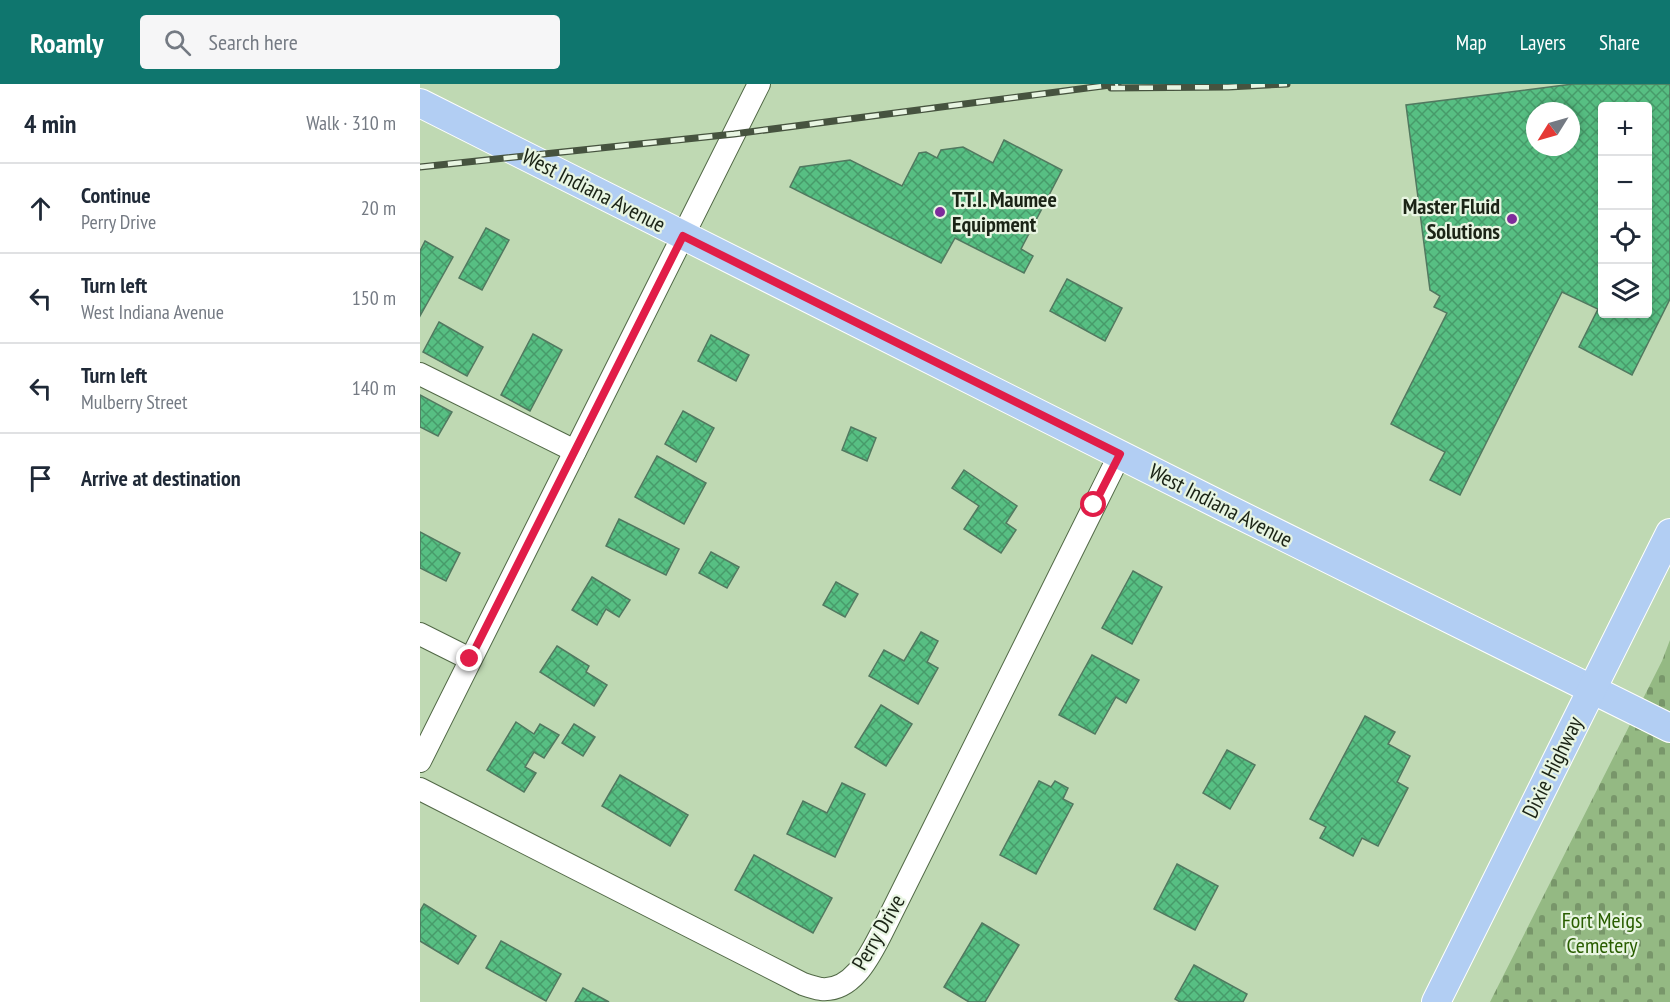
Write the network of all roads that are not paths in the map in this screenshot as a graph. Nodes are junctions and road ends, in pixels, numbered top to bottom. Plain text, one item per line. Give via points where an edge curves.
1 (759, 84) edge
2 (420, 103) edge
3 (683, 236) junction
4 (420, 374) edge
5 (575, 451) junction
6 (1120, 454) junction
7 (1670, 533) edge
8 (420, 634) edge
9 (470, 659) junction
10 (1591, 690) junction
11 (1670, 728) edge
12 (420, 761) edge
13 (420, 789) edge
14 (1436, 1002) edge

1 - 3 street
2 - 3 main road, West Indiana Avenue
3 - 5 street
3 - 6 main road, West Indiana Avenue
4 - 5 street
5 - 9 street
6 - 10 main road, West Indiana Avenue
6 - 13 street, Perry Drive via 882,932 859,970 833,989 803,984
7 - 10 main road, Dixie Highway
8 - 9 street
9 - 12 street
10 - 11 main road, West Indiana Avenue
10 - 14 main road, Dixie Highway

